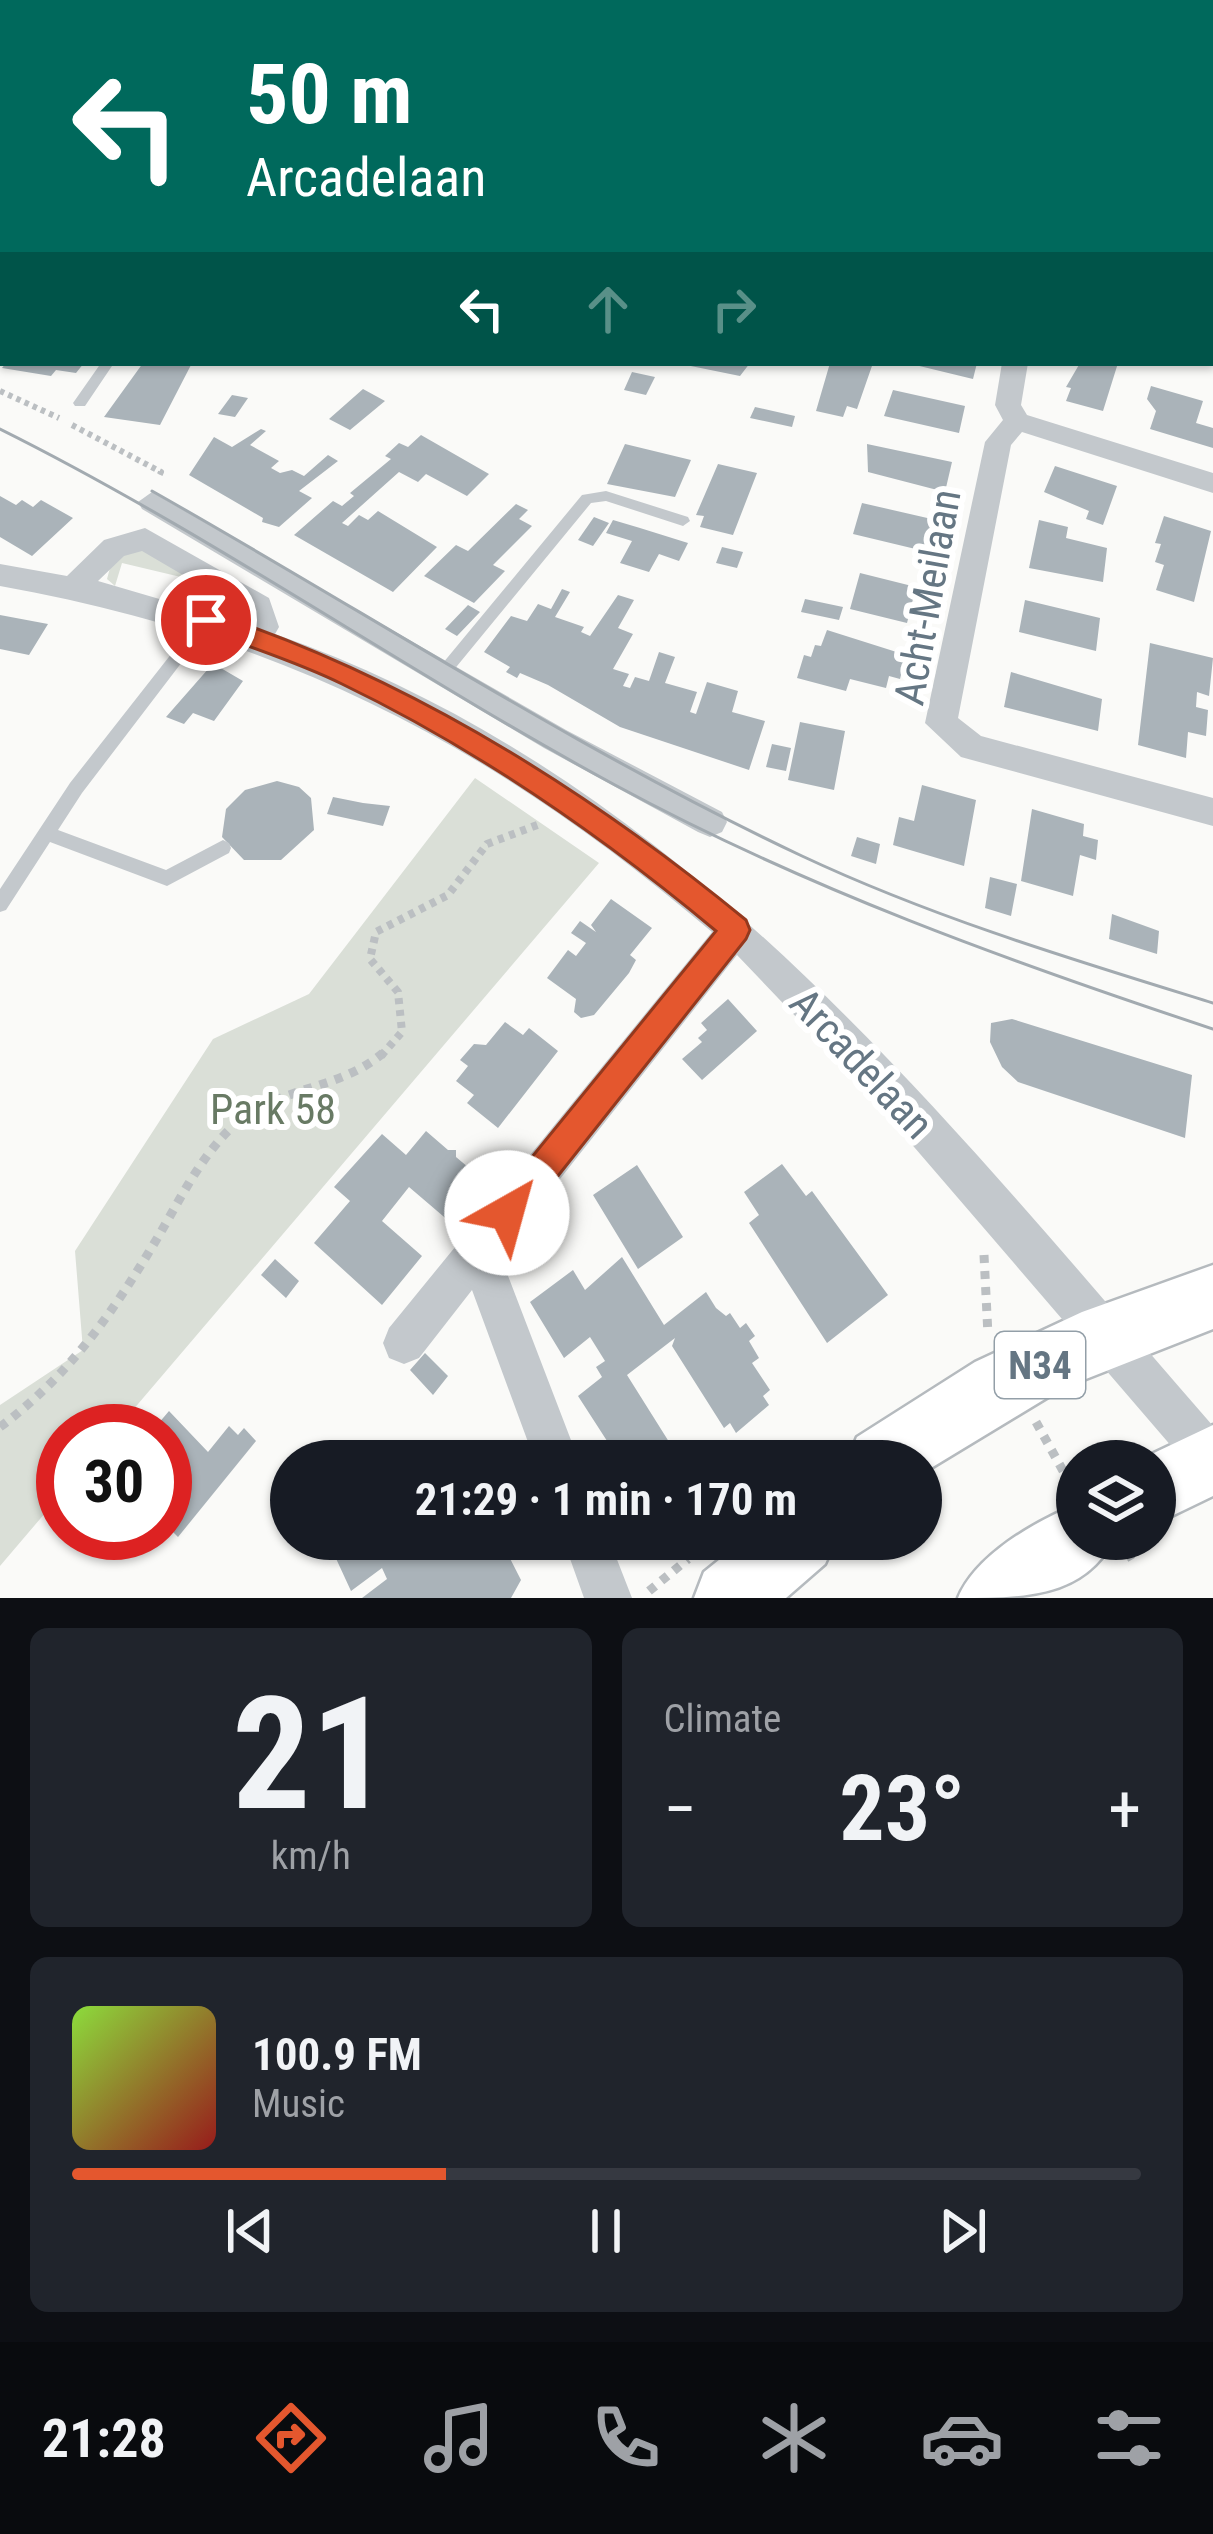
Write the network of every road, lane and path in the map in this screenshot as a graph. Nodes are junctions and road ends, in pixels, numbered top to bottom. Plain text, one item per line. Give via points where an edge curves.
1 (106, 366) edge
2 (1014, 366) edge
3 (0, 392) edge
4 (80, 403) dead end
5 (1017, 421) junction
6 (1213, 483) edge
7 (152, 502) joint
8 (682, 520) dead end
9 (0, 575) edge
10 (74, 587) junction
11 (206, 620) junction
12 (258, 638) junction
13 (443, 673) junction
14 (624, 772) junction
15 (581, 809) junction
16 (1213, 812) edge
17 (710, 822) dead end
18 (50, 836) junction
19 (223, 848) dead end
20 (0, 904) edge
21 (735, 930) junction
22 (478, 1250) junction
23 (1213, 1298) edge
24 (1105, 1336) junction
25 (404, 1343) dead end
26 (0, 1426) edge
27 (549, 1440) edge
28 (913, 1440) edge
29 (1213, 1460) edge
30 (1176, 1498) edge
31 (594, 1560) edge
32 (750, 1560) edge
33 (1079, 1560) edge
34 (712, 1576) edge
35 (608, 1598) edge
36 (640, 1598) edge
37 (994, 1598) edge

1 - 4 lane
2 - 5 street, Acht-Meilaan via 1008,405
3 - 7 path via 161,472
5 - 6 street
5 - 16 street, Acht-Meilaan via 998,442 941,723 972,748
7 - 13 street
8 - 13 lane via 605,496 587,499
9 - 10 street, Arcadelaan
10 - 11 street, Arcadelaan
10 - 12 street via 114,548 145,539 260,606 265,627
11 - 12 street, Arcadelaan
11 - 18 lane via 76,788
12 - 15 street, Arcadelaan via 415,709
13 - 14 street
14 - 15 street
14 - 17 street
15 - 21 street, Arcadelaan
15 - 26 path via 487,844 448,895 376,932 370,959 398,992 402,1032 377,1065 238,1120 206,1155 88,1350 50,1393
18 - 19 lane via 167,878
18 - 20 lane
21 - 22 street
21 - 24 street, Arcadelaan via 909,1110
22 - 25 street
22 - 27 street
23 - 24 main road, N34
24 - 28 main road, N34 via 996,1386
24 - 29 street, Arcadelaan
29 - 30 main road
31 - 35 street
32 - 34 main road
33 - 37 main road
34 - 36 path

